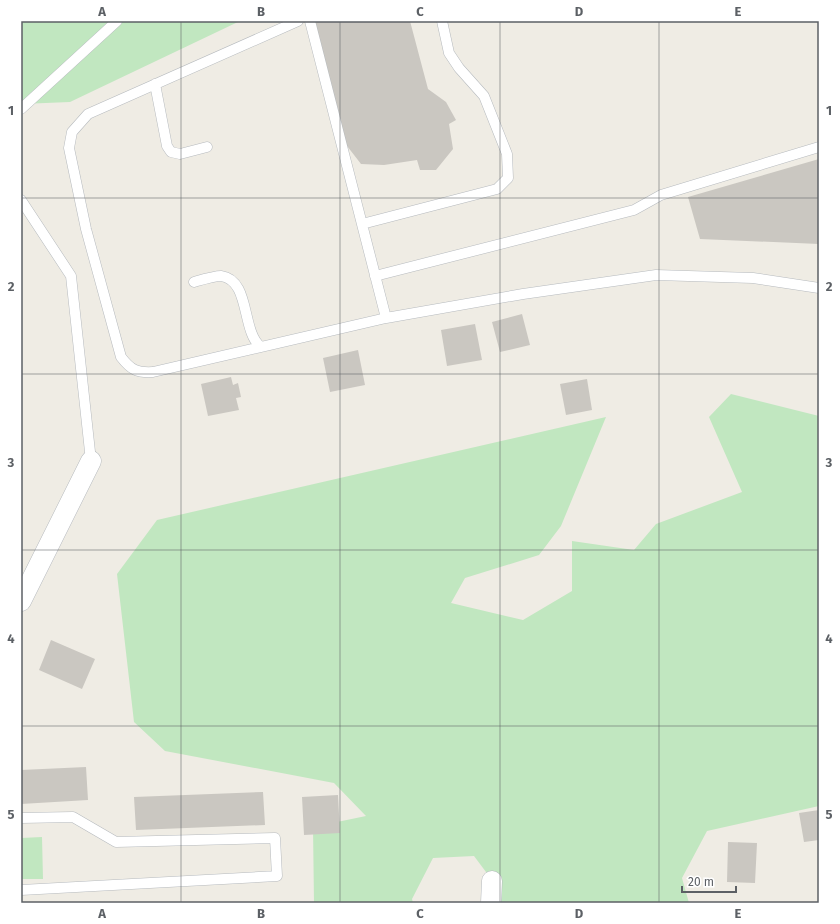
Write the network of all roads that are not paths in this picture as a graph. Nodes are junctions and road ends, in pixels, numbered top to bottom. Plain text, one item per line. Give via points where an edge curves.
1 (117, 21) edge
2 (298, 21) edge
3 (310, 21) edge
4 (442, 21) edge
5 (155, 84) junction
6 (21, 109) edge
7 (207, 147) dead end
8 (819, 147) edge
9 (21, 200) edge
10 (362, 224) junction
11 (375, 276) junction
12 (194, 282) dead end
13 (819, 288) edge
14 (386, 318) junction
15 (261, 347) junction
16 (91, 461) joint
17 (21, 600) edge
18 (21, 818) edge
19 (492, 881) dead end
20 (21, 890) edge
21 (491, 903) edge

1 - 6 lane
2 - 5 lane
3 - 10 lane
4 - 10 lane via 449,53 484,96 506,154 508,178 497,189
5 - 7 lane via 167,146 171,152 180,154
5 - 15 lane via 88,114 72,132 69,148 86,228 121,358 140,373 153,372
8 - 11 lane via 661,195 634,210
9 - 16 lane via 71,276
10 - 11 lane
11 - 14 lane
12 - 15 lane via 221,276 232,281 239,289 252,337
13 - 14 lane via 753,278 656,276 523,294
14 - 15 lane
16 - 17 street
18 - 20 lane via 73,817 116,842 275,838 277,876
19 - 21 street

